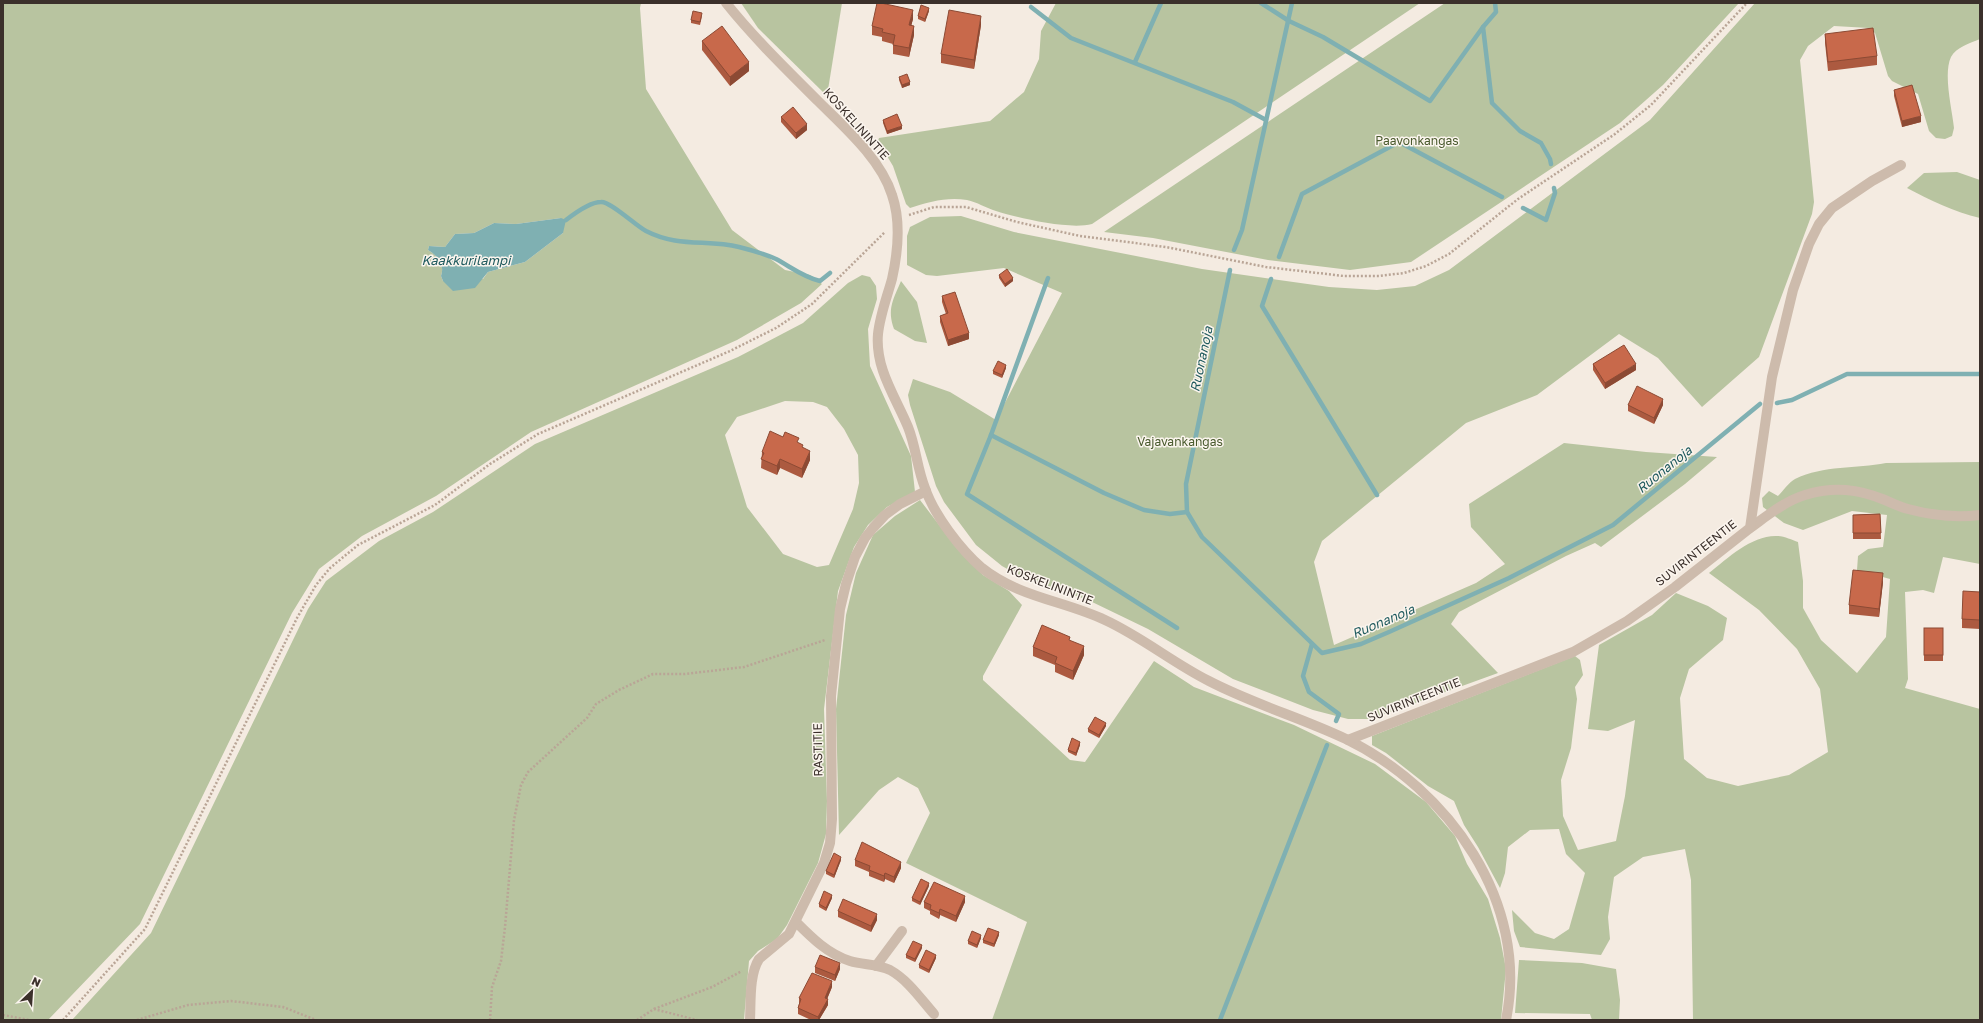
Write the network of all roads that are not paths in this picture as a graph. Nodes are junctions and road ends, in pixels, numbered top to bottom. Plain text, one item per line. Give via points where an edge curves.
1 (726, 3) edge
2 (1901, 165) dead end
3 (926, 491) junction
4 (1980, 515) edge
5 (1750, 528) junction
6 (1348, 740) junction
7 (796, 922) junction
8 (902, 932) dead end
9 (876, 966) junction
10 (934, 1014) dead end
11 (750, 1020) edge
12 (1506, 1020) edge

1 - 3 street, KOSKELININTIE via 749,32 847,131 885,177 897,220 896,254 880,317 878,356 915,445
2 - 5 street, SUVIRINTEENTIE via 1832,208 1819,224 1809,244 1792,290 1772,377
3 - 6 street, KOSKELININTIE via 965,551 999,581 1104,620 1212,683
3 - 7 street, RASTITIE via 885,515 865,538 846,584 837,636 831,696 830,844 824,863
4 - 5 street via 1926,514 1862,491 1841,488 1804,495 1785,504
5 - 6 street, SUVIRINTEENTIE via 1627,621 1573,652
6 - 12 street, KOSKELININTIE via 1390,765 1421,789 1463,836 1479,864 1495,895 1509,944 1511,987
7 - 9 street via 826,950 850,961
7 - 11 street, RASTITIE via 782,940 758,959 752,987
8 - 9 street
9 - 10 street via 899,976

